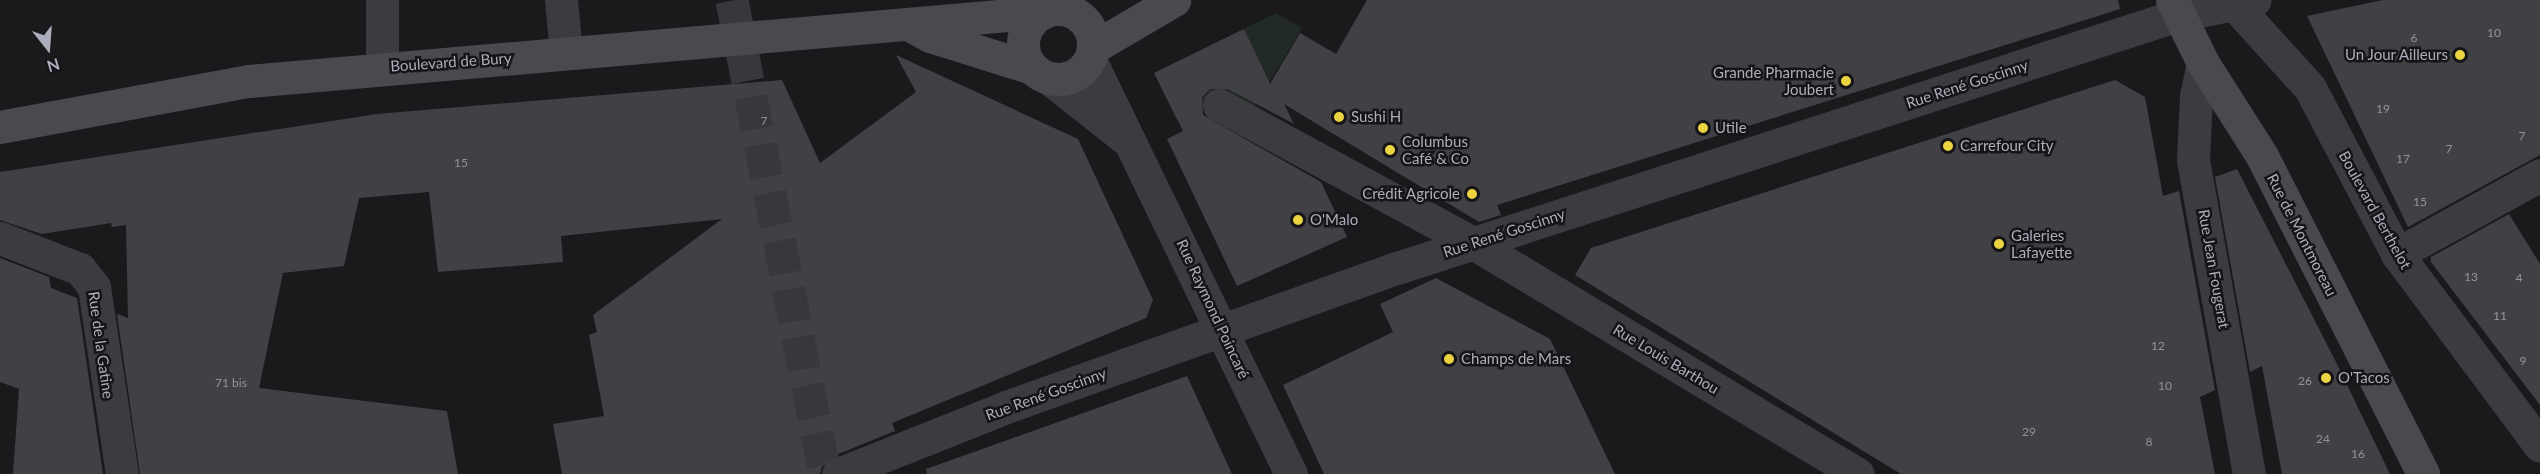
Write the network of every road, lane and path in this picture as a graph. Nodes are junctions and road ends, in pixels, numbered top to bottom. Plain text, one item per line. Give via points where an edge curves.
1 (382, 0) edge
2 (561, 0) edge
3 (1102, 0) edge
4 (1174, 0) edge
5 (2244, 2) edge
6 (2175, 8) edge
7 (1055, 11) junction
8 (906, 22) junction
9 (566, 53) junction
10 (1092, 54) junction
11 (2203, 63) junction
12 (382, 67) junction
13 (1041, 73) junction
14 (1219, 105) dead end
15 (0, 127) edge
16 (1134, 146) junction
17 (2540, 175) edge
18 (0, 238) edge
19 (1473, 243) junction
20 (2397, 254) junction
21 (1224, 332) junction
22 (2540, 446) edge
23 (122, 474) edge
24 (838, 474) edge
25 (1291, 474) edge
26 (1858, 474) edge
27 (2249, 474) edge
28 (2423, 474) edge

1 - 12 street
2 - 9 street
3 - 7 main road, Boulevard de Bury
4 - 10 main road
5 - 6 street, Rue René Goscinny
5 - 20 street, Boulevard Berthelot via 2310,88
6 - 11 main road, Rue de Montmoreau
6 - 19 street, Rue René Goscinny
7 - 8 main road, Boulevard de Bury
7 - 10 main road via 1084,20
7 - 13 main road via 1028,27 1024,37 1023,48
8 - 9 main road, Boulevard de Bury
8 - 13 main road via 930,36
9 - 12 main road, Boulevard de Bury
10 - 13 main road via 1073,76
10 - 16 street, Rue Raymond Poincaré
11 - 27 street, Rue Jean Fougerat via 2196,96 2193,160
11 - 28 main road, Rue de Montmoreau via 2262,156
12 - 15 main road, Boulevard de Bury via 249,81
13 - 16 street, Rue Raymond Poincaré
14 - 19 street, Rue Louis Barthou
16 - 21 street, Rue Raymond Poincaré
17 - 20 street
18 - 23 street, Rue de la Gatine via 80,269 94,287
19 - 21 street, Rue René Goscinny
19 - 26 street, Rue Louis Barthou
20 - 22 street, Boulevard Berthelot
21 - 24 street, Rue René Goscinny via 1006,407
21 - 25 street, Rue Raymond Poincaré

